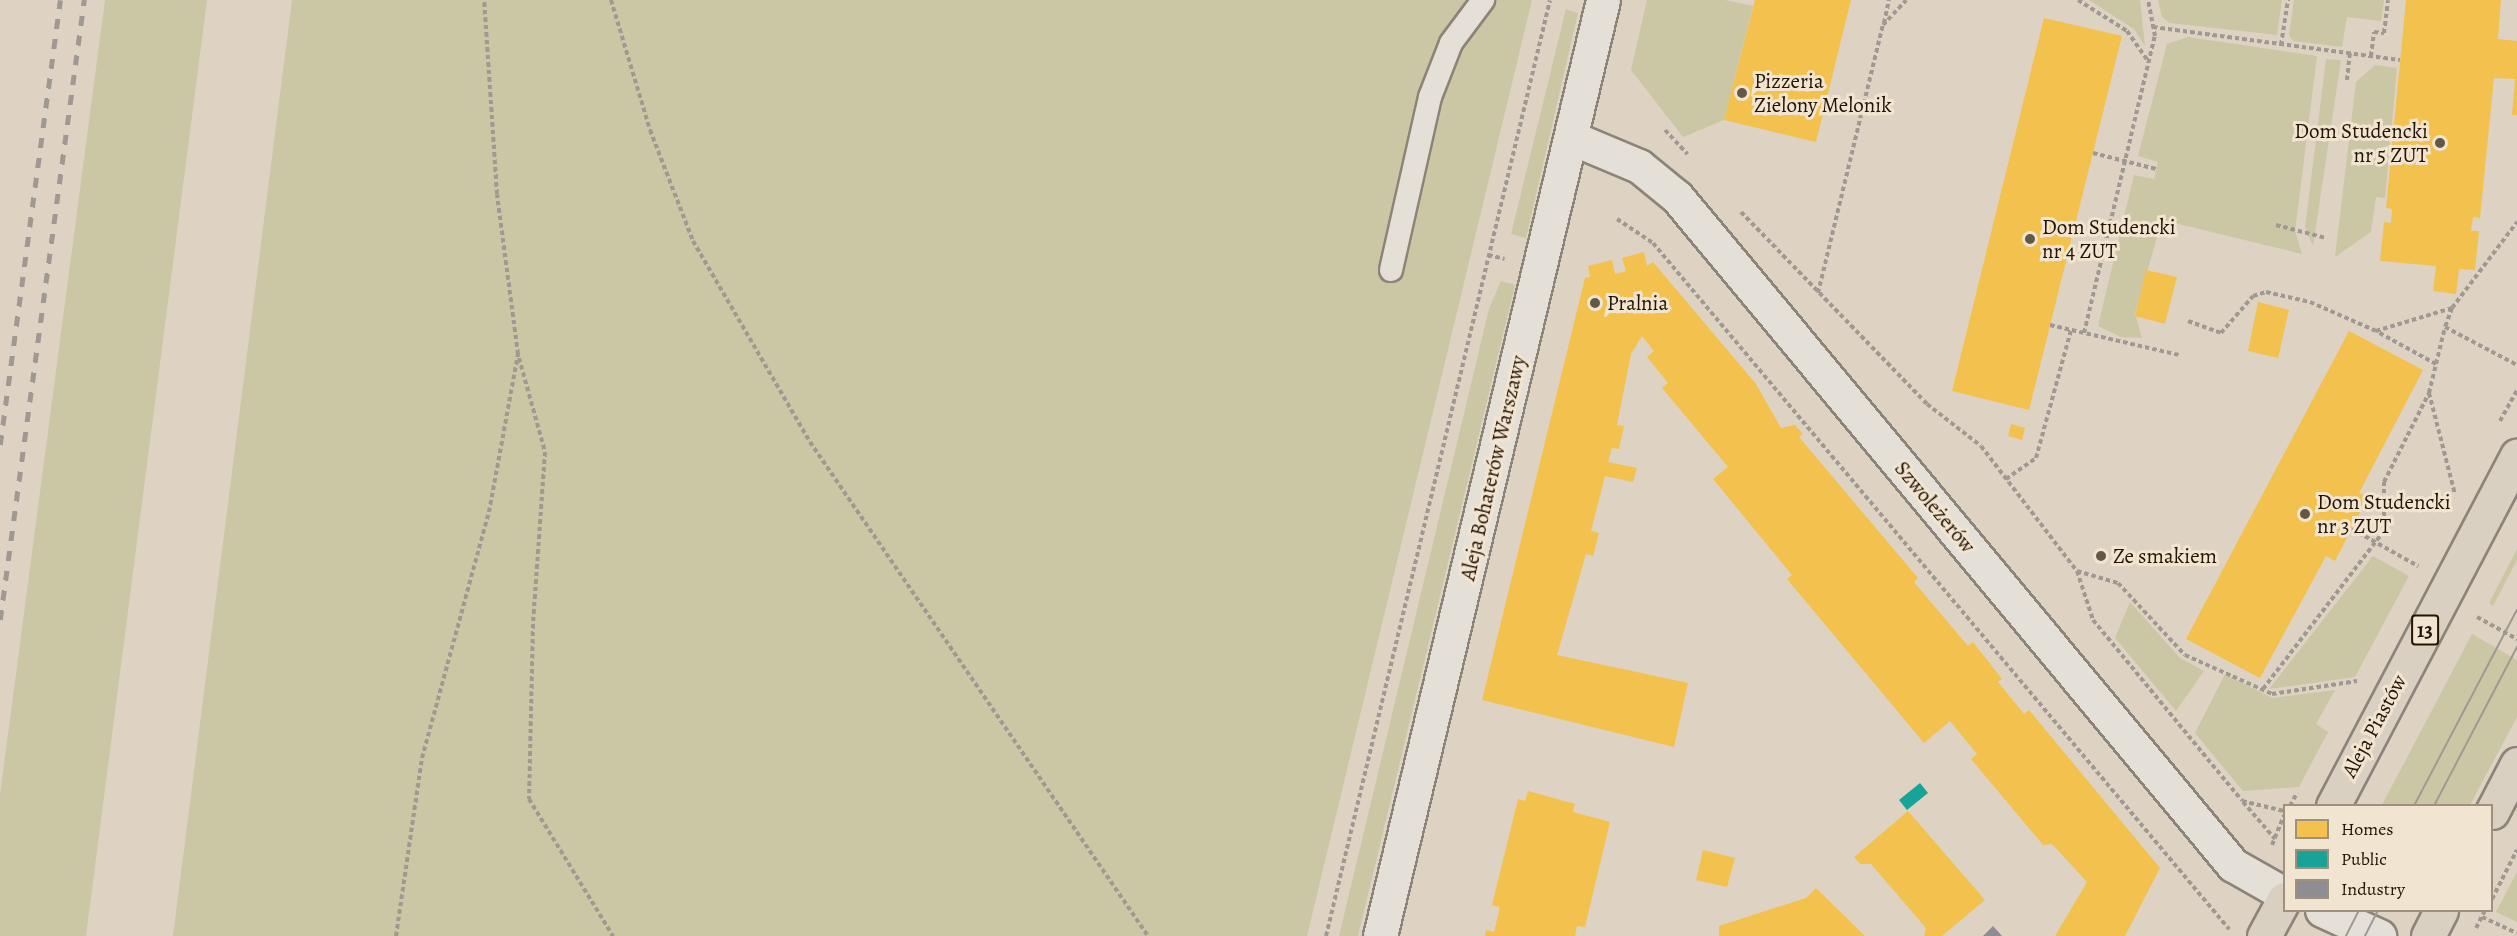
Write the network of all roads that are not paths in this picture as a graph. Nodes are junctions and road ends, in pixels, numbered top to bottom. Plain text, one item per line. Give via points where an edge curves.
1 (1483, 0) edge
2 (1603, 0) edge
3 (1572, 138) junction
4 (1391, 270) dead end
5 (2517, 455) edge
6 (2517, 764) edge
7 (2333, 804) edge
8 (2493, 810) edge
9 (2283, 893) edge
10 (2283, 901) edge
11 (2326, 912) edge
12 (2440, 912) edge
13 (1380, 936) edge
14 (2264, 936) edge
15 (2379, 936) edge
16 (2428, 936) edge

1 - 4 lane via 1451,43 1431,98
2 - 3 street, Aleja Bohaterów Warszawy
3 - 9 street, Szwoleżerów via 1631,162 1677,197 2233,865
3 - 13 street, Aleja Bohaterów Warszawy
5 - 7 main road, Aleja Piastów / 13
6 - 8 main road
10 - 14 main road
11 - 15 street
12 - 16 main road

